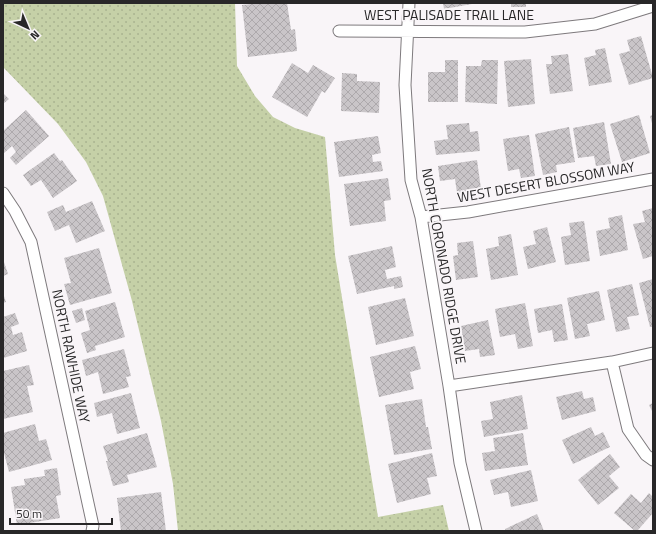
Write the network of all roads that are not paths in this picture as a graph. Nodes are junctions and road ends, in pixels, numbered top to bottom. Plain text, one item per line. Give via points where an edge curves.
1 (408, 3) edge
2 (653, 6) edge
3 (338, 31) dead end
4 (407, 31) junction
5 (653, 179) edge
6 (3, 193) edge
7 (421, 217) junction
8 (653, 353) edge
9 (612, 362) junction
10 (450, 386) junction
11 (653, 460) edge
12 (92, 531) edge
13 (476, 531) edge

1 - 4 street, NORTH CORONADO RIDGE DRIVE
2 - 4 street, WEST PALISADE TRAIL LANE via 594,24 525,32
3 - 4 street, WEST PALISADE TRAIL LANE
4 - 7 street, NORTH CORONADO RIDGE DRIVE via 405,85 411,180
5 - 7 street, WEST DESERT BLOSSOM WAY via 468,212
6 - 12 street, NORTH RAWHIDE WAY via 31,242
7 - 10 street, NORTH CORONADO RIDGE DRIVE
8 - 9 street
9 - 10 street
9 - 11 street via 628,429 646,455
10 - 13 street, NORTH CORONADO RIDGE DRIVE via 460,463

